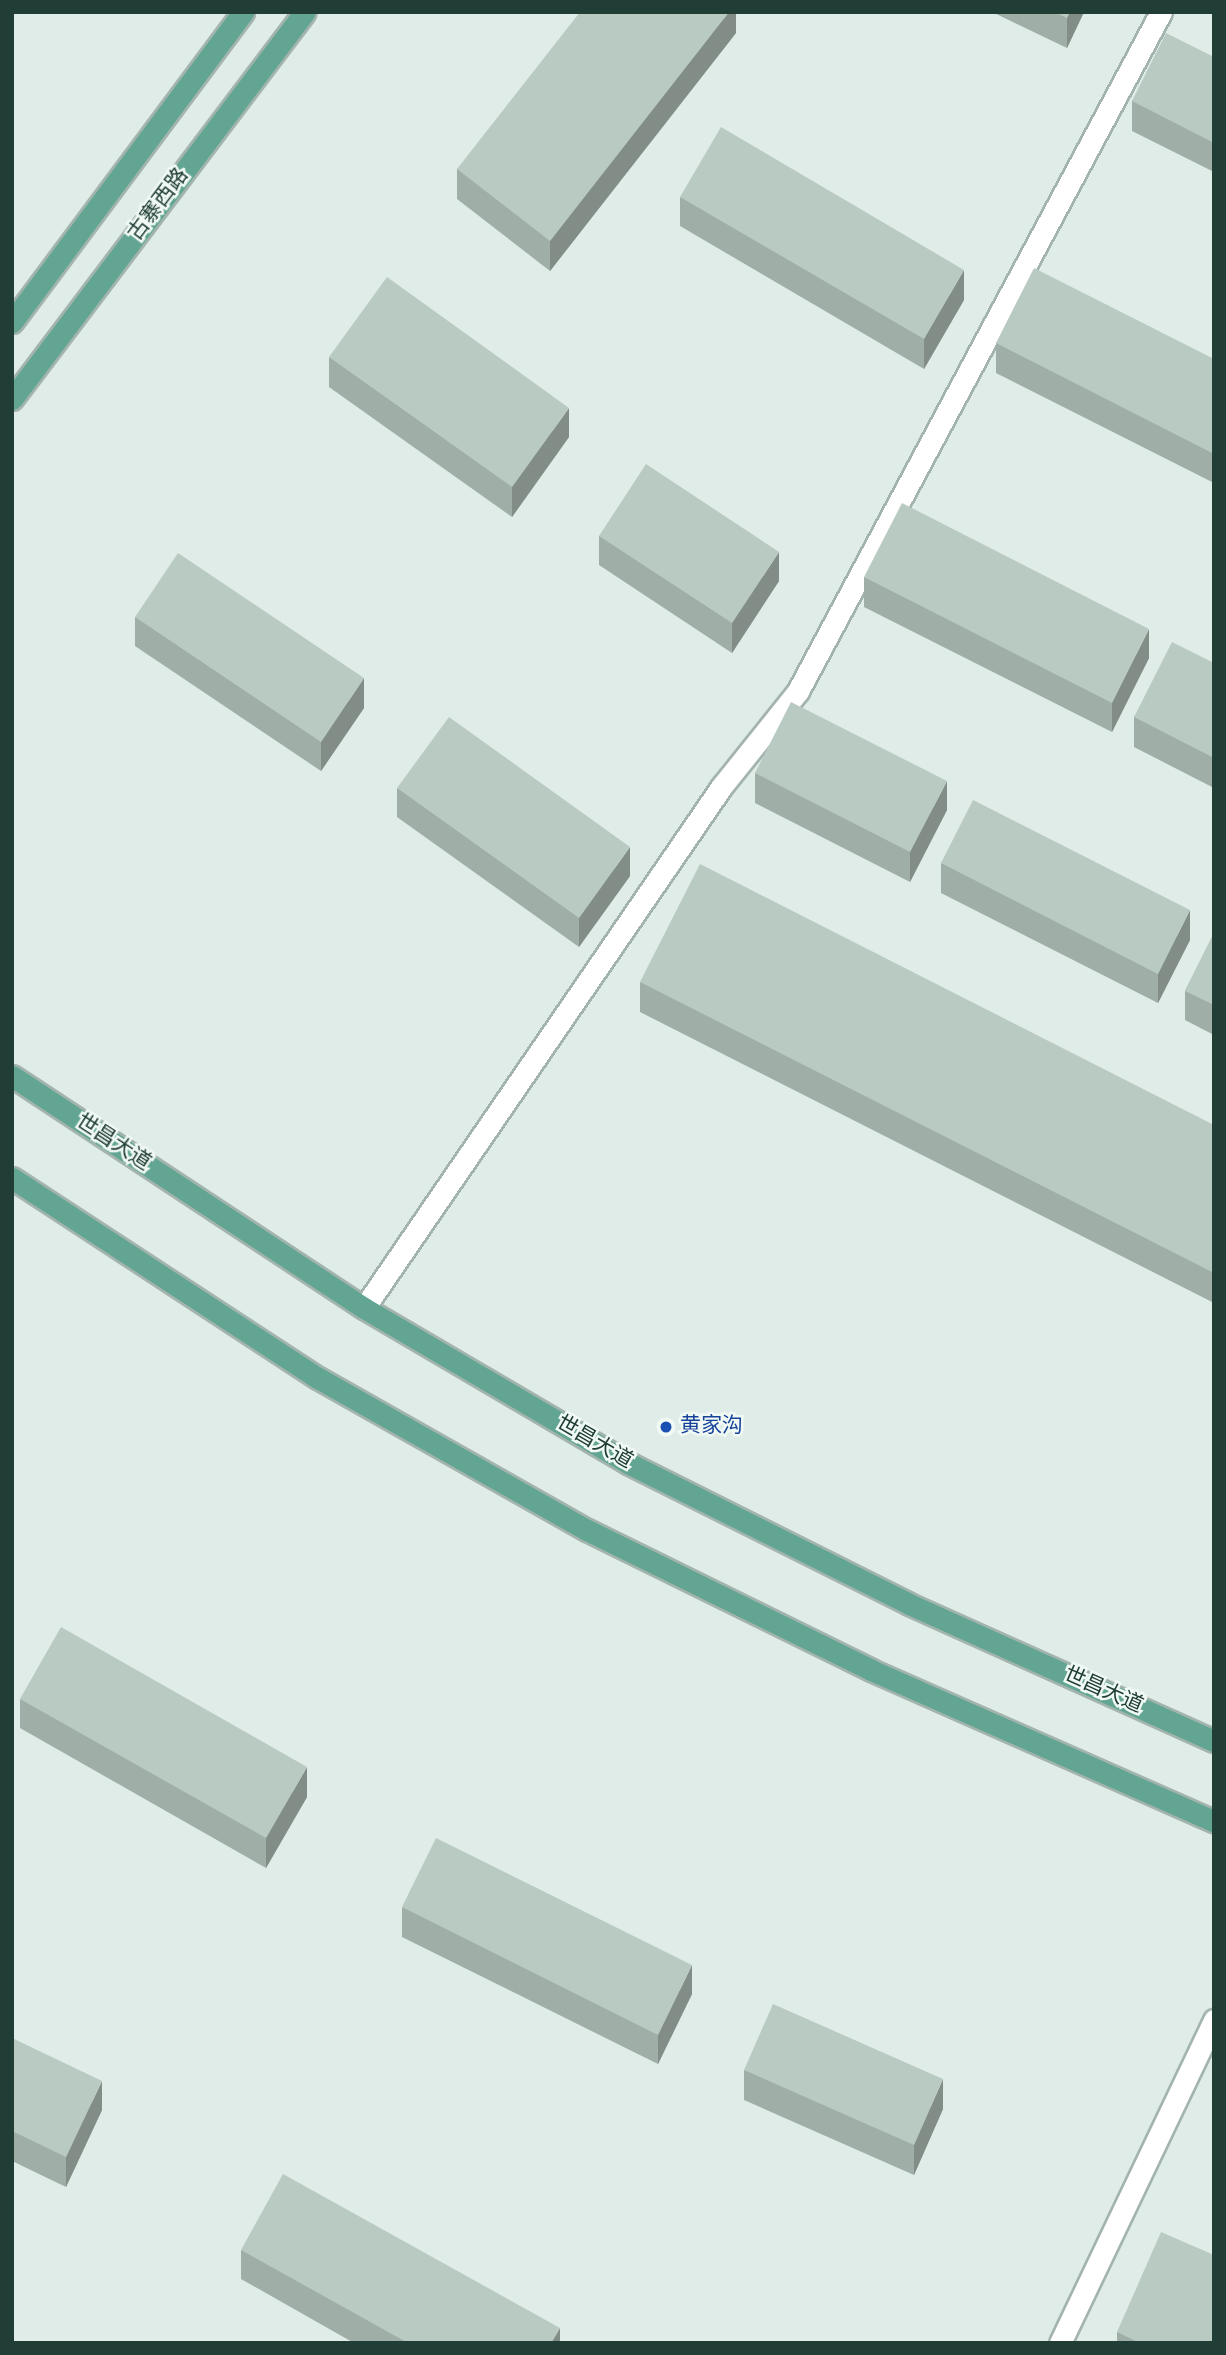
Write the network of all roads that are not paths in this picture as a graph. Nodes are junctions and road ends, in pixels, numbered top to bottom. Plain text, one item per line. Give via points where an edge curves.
1 (243, 12) edge
2 (305, 12) edge
3 (1161, 12) edge
4 (12, 322) edge
5 (12, 399) edge
6 (12, 1076) edge
7 (12, 1178) edge
8 (364, 1308) junction
9 (1214, 1741) edge
10 (1214, 1821) edge
11 (1214, 2020) edge
12 (1060, 2343) edge

1 - 4 main road
2 - 5 main road, 古寨西路
3 - 8 street via 799,691 722,786
6 - 8 main road, 世昌大道
7 - 10 main road via 318,1378 587,1530 872,1670
8 - 9 main road, 世昌大道 via 628,1463 909,1604
11 - 12 street

